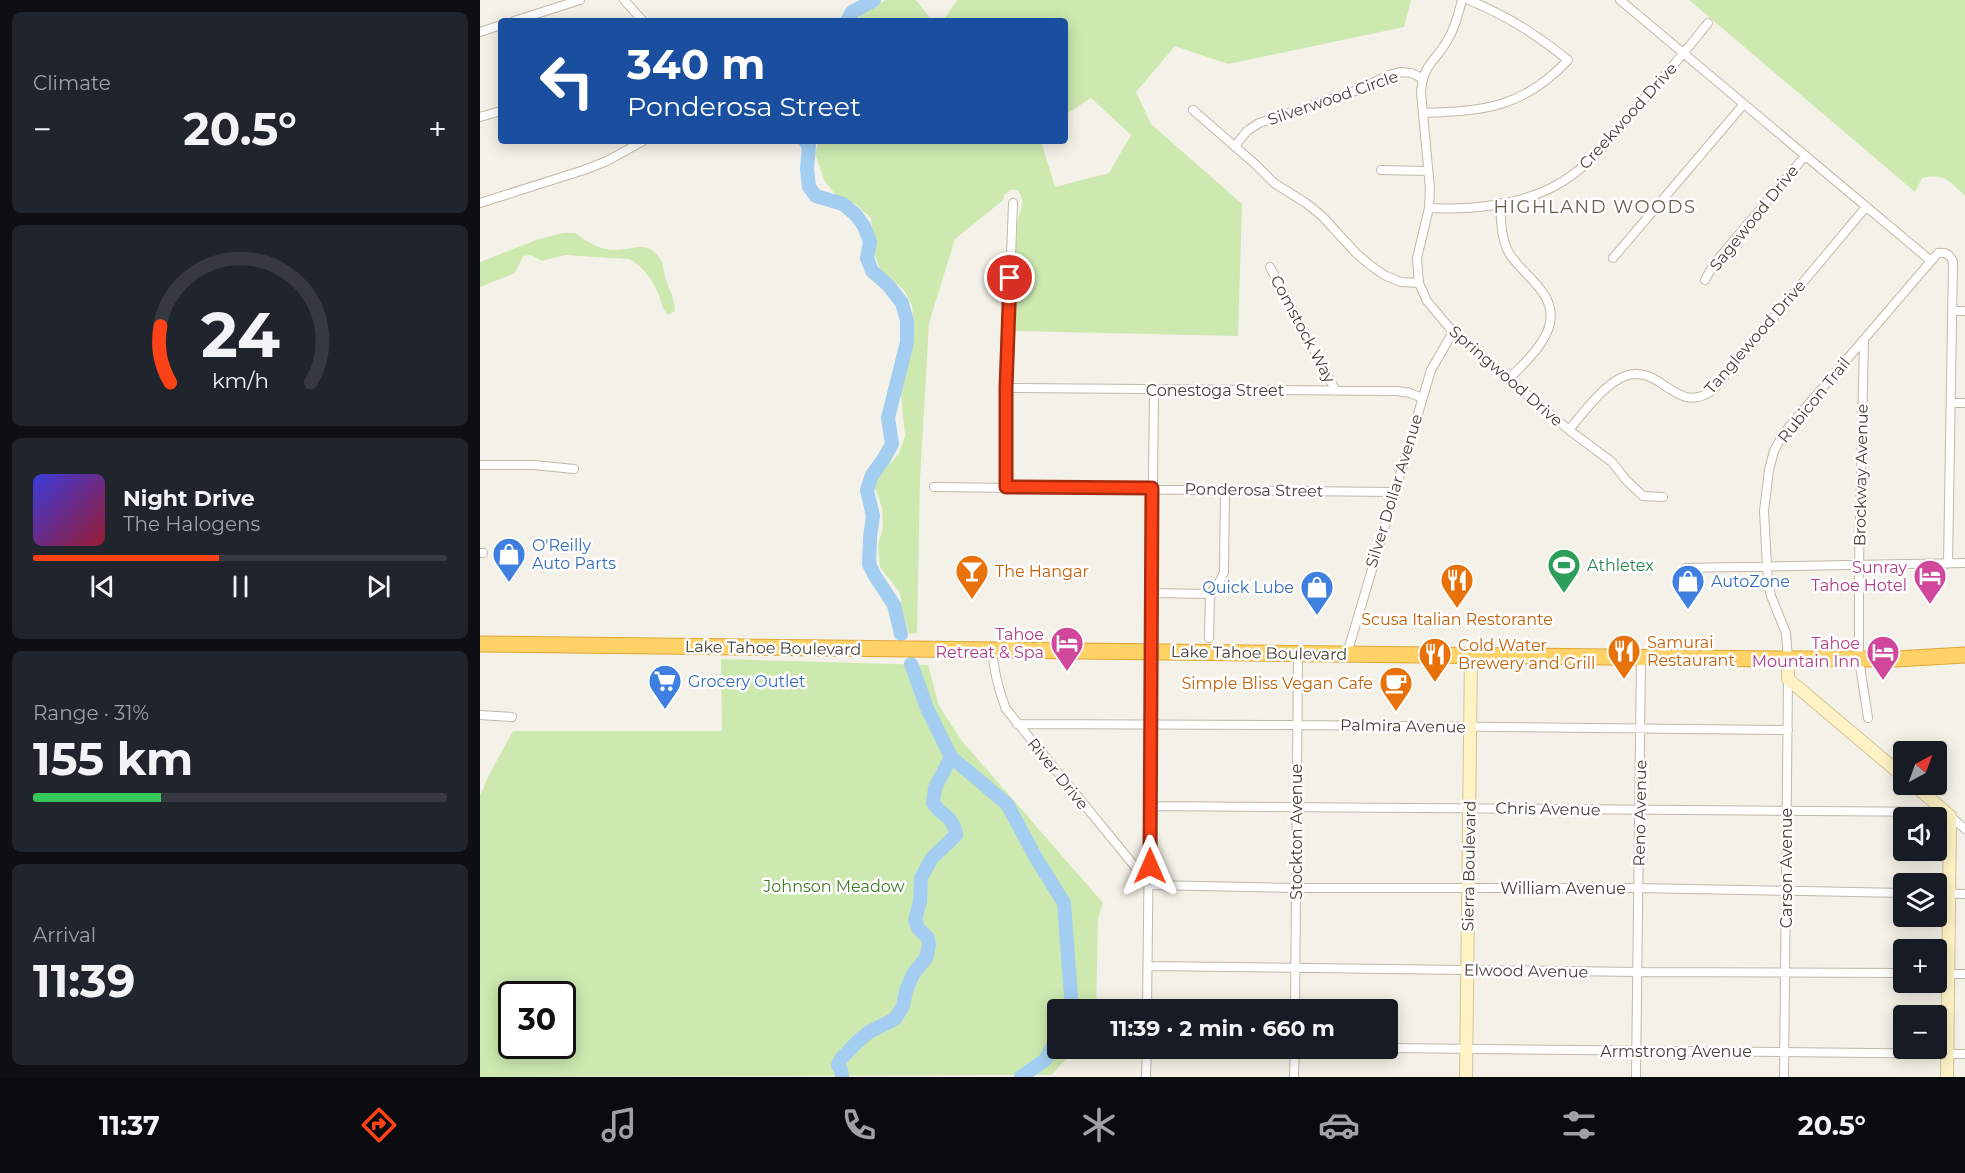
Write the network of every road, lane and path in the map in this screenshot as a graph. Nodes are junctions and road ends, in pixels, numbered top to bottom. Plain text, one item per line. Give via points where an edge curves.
1 (580, 0) edge
2 (624, 0) edge
3 (1462, 0) edge
4 (1469, 0) edge
5 (1620, 0) edge
6 (523, 18) edge
7 (640, 18) edge
8 (1708, 23) dead end
9 (498, 26) edge
10 (480, 32) edge
11 (1683, 54) junction
12 (1422, 78) junction
13 (1743, 105) junction
14 (1193, 110) dead end
15 (498, 112) edge
16 (1423, 113) junction
17 (480, 117) edge
18 (638, 144) edge
19 (1234, 146) junction
20 (1805, 156) junction
21 (1382, 170) dead end
22 (1427, 171) junction
23 (480, 203) edge
24 (1013, 203) dead end
25 (1500, 203) junction
26 (1866, 207) junction
27 (1429, 208) junction
28 (1613, 258) dead end
29 (1931, 261) junction
30 (1270, 267) dead end
31 (1705, 280) dead end
32 (1419, 283) junction
33 (1953, 311) junction
34 (1965, 311) edge
35 (1453, 332) junction
36 (1864, 339) junction
37 (1509, 380) junction
38 (1006, 388) junction
39 (1154, 390) junction
40 (1336, 391) junction
41 (1422, 398) junction
42 (1952, 403) junction
43 (1965, 403) edge
44 (1569, 430) junction
45 (480, 465) edge
46 (574, 470) dead end
47 (934, 487) dead end
48 (1006, 487) junction
49 (1152, 488) junction
50 (1225, 489) junction
51 (1394, 492) junction
52 (1663, 497) dead end
53 (1965, 563) edge
54 (1948, 564) junction
55 (1859, 566) junction
56 (1768, 567) junction
57 (1685, 568) dead end
58 (1152, 593) junction
59 (1210, 594) junction
60 (1209, 638) dead end
61 (480, 644) edge
62 (992, 650) junction
63 (1151, 652) junction
64 (1298, 654) junction
65 (1347, 654) junction
66 (1965, 655) edge
67 (1471, 656) junction
68 (1641, 658) junction
69 (1788, 659) junction
70 (1859, 659) junction
71 (1788, 679) junction
72 (480, 716) edge
73 (512, 717) dead end
74 (1868, 718) dead end
75 (1017, 724) junction
76 (1297, 725) junction
77 (1150, 726) junction
78 (1470, 726) junction
79 (1641, 729) junction
80 (1788, 730) junction
81 (1893, 768) edge
82 (1926, 795) edge
83 (1150, 806) junction
84 (1297, 807) junction
85 (1470, 808) junction
86 (1640, 810) junction
87 (1787, 810) junction
88 (1948, 814) junction
89 (1965, 829) edge
90 (1944, 873) edge
91 (1150, 885) junction
92 (1296, 888) junction
93 (1469, 888) junction
94 (1639, 888) junction
95 (1786, 891) junction
96 (1893, 893) edge
97 (1947, 893) edge
98 (1965, 894) edge
99 (1148, 966) junction
100 (1295, 968) junction
101 (1468, 970) junction
102 (1638, 972) junction
103 (1786, 972) junction
104 (1893, 973) edge
105 (1947, 974) edge
106 (1965, 974) edge
107 (1943, 993) edge
108 (1147, 999) edge
109 (1295, 999) edge
110 (1398, 1048) edge
111 (1467, 1049) junction
112 (1637, 1051) junction
113 (1784, 1052) junction
114 (1948, 1054) junction
115 (1965, 1054) edge
116 (1147, 1059) edge
117 (1295, 1059) edge
118 (1146, 1077) edge
119 (1294, 1077) edge
120 (1466, 1077) edge
121 (1636, 1077) edge
122 (1784, 1077) edge
123 (1947, 1077) edge

1 - 6 street
2 - 7 street
3 - 12 street via 1455,28
4 - 16 street via 1511,18 1568,60 1541,85 1494,106
5 - 11 street
8 - 11 street, Creekwood Drive
9 - 10 street
11 - 13 street
11 - 25 street, Creekwood Drive via 1601,150 1577,172 1550,189
12 - 16 street, Springwood Drive
12 - 19 street, Silverwood Circle via 1400,72 1389,75 1358,90 1259,123
13 - 20 street
13 - 28 street
14 - 19 street
15 - 17 street
16 - 22 street, Springwood Drive
18 - 23 street via 584,170
19 - 32 street via 1274,183 1322,216 1370,265 1401,282
20 - 26 street
20 - 31 street, Sagewood Drive via 1714,264
21 - 22 street
22 - 27 street, Springwood Drive
24 - 38 street
25 - 27 street, Creekwood Drive
25 - 37 street via 1506,247 1550,304 1550,323 1542,340
26 - 29 street
26 - 44 street, Tanglewood Drive via 1704,397 1679,396 1650,377 1626,375 1611,384
27 - 32 street, Springwood Drive via 1417,258
29 - 33 street via 1938,253 1950,255
29 - 36 street, Rubicon Trail
30 - 40 street, Comstock Way
32 - 35 street, Springwood Drive via 1426,301
33 - 34 street
33 - 42 street
35 - 37 street, Springwood Drive
35 - 41 street, Silver Dollar Avenue via 1431,370
36 - 55 street, Brockway Avenue
36 - 56 street, Rubicon Trail via 1774,451 1764,511
37 - 44 street, Springwood Drive
38 - 39 street, Conestoga Street
38 - 48 street
39 - 40 street, Conestoga Street
39 - 49 street
40 - 41 street, Conestoga Street via 1397,391
41 - 51 street, Silver Dollar Avenue
42 - 43 street
42 - 54 street
44 - 52 street, Springwood Drive via 1612,462 1643,496
45 - 46 street
47 - 48 street, Ponderosa Street
48 - 49 street, Ponderosa Street
49 - 50 street, Ponderosa Street
49 - 58 street
50 - 51 street, Ponderosa Street
50 - 59 street via 1224,572
51 - 65 street, Silver Dollar Avenue
53 - 54 street
54 - 55 street
55 - 56 street
55 - 70 street, Brockway Avenue
56 - 57 street
56 - 69 street, Rubicon Trail via 1768,583 1784,627
58 - 59 street
58 - 63 street
59 - 60 street
61 - 62 highway, Lake Tahoe Boulevard
62 - 63 highway, Lake Tahoe Boulevard
62 - 75 street, River Drive via 999,693
63 - 64 highway, Lake Tahoe Boulevard
63 - 77 street
64 - 65 highway, Lake Tahoe Boulevard
64 - 76 street, Stockton Avenue
65 - 67 highway, Lake Tahoe Boulevard
66 - 70 highway, Lake Tahoe Boulevard
67 - 68 highway, Lake Tahoe Boulevard
67 - 78 street, Sierra Boulevard
68 - 69 highway, Lake Tahoe Boulevard
68 - 79 street, Reno Avenue
69 - 70 highway, Lake Tahoe Boulevard
69 - 71 street, Carson Avenue
70 - 74 street, Brockway Avenue
71 - 80 street, Carson Avenue
71 - 81 street
72 - 73 street
75 - 77 street, Palmira Avenue
75 - 91 street, River Drive
76 - 77 street, Palmira Avenue
76 - 78 street, Palmira Avenue
76 - 84 street, Stockton Avenue
77 - 83 street
78 - 79 street, Palmira Avenue
78 - 85 street, Sierra Boulevard
79 - 80 street, Palmira Avenue
79 - 86 street, Reno Avenue
80 - 87 street, Carson Avenue
82 - 88 street
83 - 84 street, Chris Avenue
83 - 91 street
84 - 85 street, Chris Avenue
84 - 92 street, Stockton Avenue
85 - 86 street, Chris Avenue
85 - 93 street, Sierra Boulevard
86 - 87 street, Chris Avenue
86 - 94 street, Reno Avenue
87 - 88 street, Chris Avenue
87 - 95 street, Carson Avenue
88 - 89 street
88 - 90 street
91 - 92 street, William Avenue
91 - 99 street
92 - 93 street, William Avenue
92 - 100 street, Stockton Avenue
93 - 94 street, William Avenue
93 - 101 street, Sierra Boulevard
94 - 95 street, William Avenue
94 - 102 street, Reno Avenue
95 - 96 street, William Avenue
95 - 103 street, Carson Avenue
97 - 98 street
99 - 100 street, Elwood Avenue
99 - 108 street
100 - 101 street, Elwood Avenue
100 - 109 street, Stockton Avenue
101 - 102 street, Elwood Avenue
101 - 111 street, Sierra Boulevard
102 - 103 street, Elwood Avenue
102 - 112 street, Reno Avenue
103 - 104 street, Elwood Avenue
103 - 113 street, Carson Avenue
105 - 106 street
107 - 114 street
110 - 111 street, Armstrong Avenue
111 - 112 street, Armstrong Avenue
111 - 120 street, Sierra Boulevard
112 - 113 street, Armstrong Avenue
112 - 121 street, Reno Avenue
113 - 114 street, Armstrong Avenue
113 - 122 street, Carson Avenue
114 - 115 street, Armstrong Avenue
114 - 123 street
116 - 118 street
117 - 119 street

